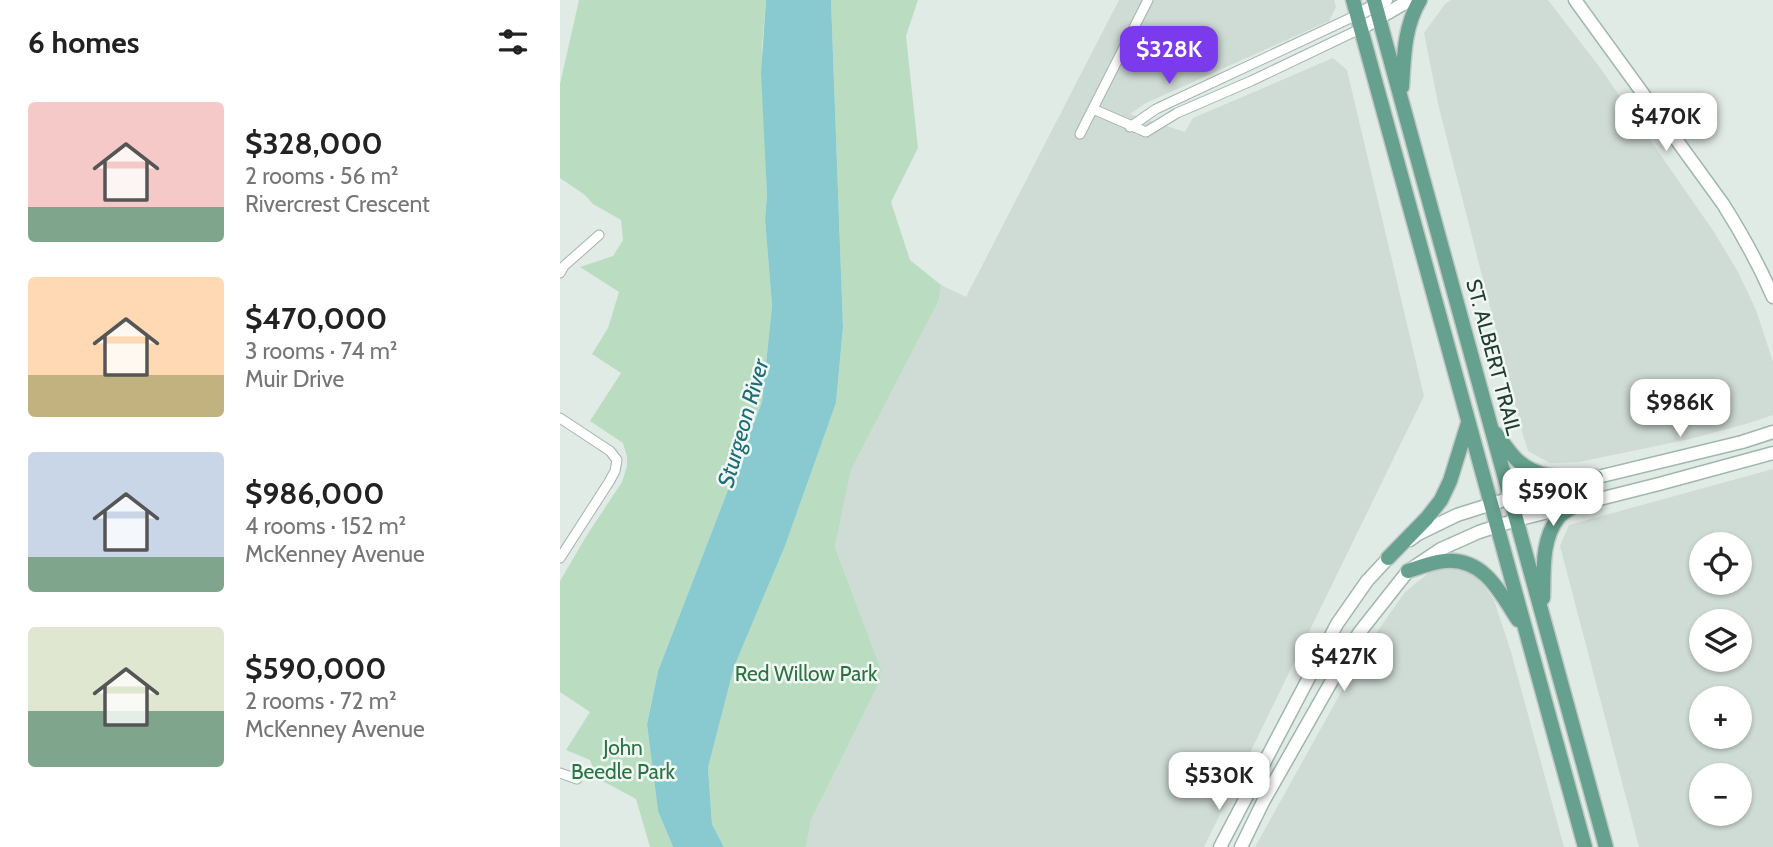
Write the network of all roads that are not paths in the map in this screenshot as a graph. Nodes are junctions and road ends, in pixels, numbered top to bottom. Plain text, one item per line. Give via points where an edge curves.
1 (1148, 0) edge
2 (1410, 0) edge
3 (1419, 0) edge
4 (1575, 0) edge
5 (1379, 6) edge
6 (1357, 14) edge
7 (1239, 70) junction
8 (1251, 81) junction
9 (1401, 98) junction
10 (1093, 109) junction
11 (1130, 127) junction
12 (1080, 134) dead end
13 (599, 235) dead end
14 (560, 272) edge
15 (1773, 297) edge
16 (560, 418) edge
17 (1468, 422) junction
18 (1492, 430) junction
19 (1773, 432) edge
20 (1773, 453) edge
21 (1596, 477) junction
22 (1511, 498) junction
23 (1581, 503) junction
24 (1491, 505) junction
25 (1516, 520) junction
26 (1497, 527) junction
27 (560, 558) edge
28 (1388, 558) junction
29 (1408, 570) junction
30 (1542, 610) junction
31 (1527, 635) junction
32 (560, 772) edge
33 (577, 779) dead end
34 (1220, 847) edge
35 (1241, 847) edge
36 (1585, 847) edge
37 (1606, 847) edge

1 - 10 street
2 - 5 main road
3 - 9 main road via 1405,40
4 - 15 main road via 1723,204
5 - 6 main road
5 - 9 main road, ST. ALBERT TRAIL
6 - 7 street
6 - 8 street
6 - 17 main road, ST. ALBERT TRAIL
7 - 8 street
7 - 11 street via 1156,109
8 - 11 street via 1177,113 1146,132
9 - 18 main road, ST. ALBERT TRAIL
10 - 11 street
10 - 12 street
13 - 14 street
16 - 27 street via 617,460 609,482
17 - 24 main road, ST. ALBERT TRAIL
17 - 28 main road via 1441,500
18 - 21 main road via 1528,469 1549,476
18 - 22 main road, ST. ALBERT TRAIL
19 - 21 main road
20 - 23 main road
21 - 22 main road
22 - 24 main road
22 - 25 main road, ST. ALBERT TRAIL
23 - 25 main road
23 - 30 main road via 1563,513 1550,532
24 - 26 main road, ST. ALBERT TRAIL
24 - 28 main road via 1418,534
25 - 26 main road
25 - 30 main road, ST. ALBERT TRAIL
26 - 29 main road via 1441,548
26 - 31 main road, ST. ALBERT TRAIL
28 - 34 main road via 1337,624
29 - 31 main road via 1446,561 1482,571 1496,584
29 - 35 main road via 1359,633
30 - 37 main road, ST. ALBERT TRAIL
31 - 36 main road, ST. ALBERT TRAIL
32 - 33 street

